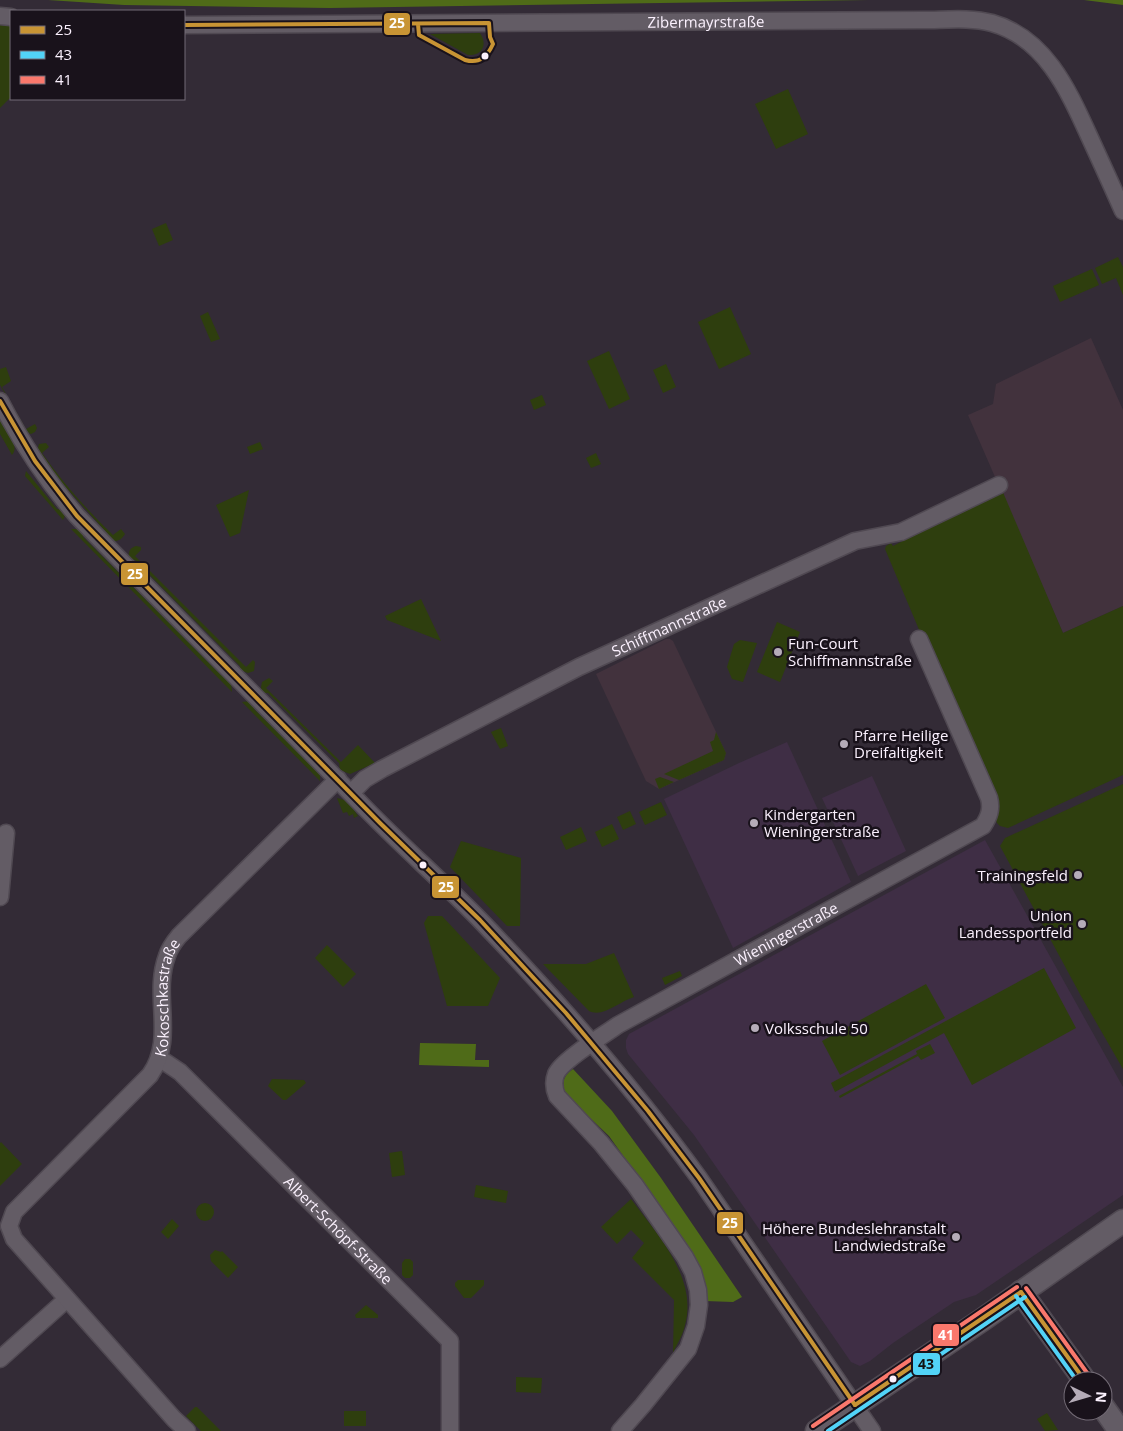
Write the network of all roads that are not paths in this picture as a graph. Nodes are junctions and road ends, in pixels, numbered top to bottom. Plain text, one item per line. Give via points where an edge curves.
1 (185, 26) edge
2 (1123, 211) edge
3 (0, 401) edge
4 (999, 484) dead end
5 (919, 639) dead end
6 (338, 779) junction
7 (351, 793) junction
8 (6, 833) dead end
9 (0, 897) edge
10 (592, 1044) junction
11 (160, 1058) junction
12 (1123, 1221) edge
13 (5, 1225) edge
14 (1022, 1292) junction
15 (67, 1299) junction
16 (0, 1359) edge
17 (1077, 1371) edge
18 (855, 1405) junction
19 (172, 1425) edge
20 (187, 1431) edge
21 (450, 1431) edge
22 (620, 1431) edge
23 (817, 1431) edge
24 (872, 1431) edge

1 - 2 street, Zibermayrstraße via 923,20 990,23 1029,43 1059,75
3 - 6 street via 53,488 77,516
4 - 7 street, Schiffmannstraße via 902,532 855,541 579,667 382,769
5 - 10 street, Wieningerstraße via 989,798 990,812 983,826 648,1009
6 - 7 street
6 - 11 street, Kokoschkastraße via 173,944 163,970 163,1044
7 - 10 street via 480,919
8 - 9 street
10 - 18 street via 678,1149
10 - 22 street via 560,1068 554,1090 635,1185 685,1257 698,1290 696,1326 688,1349
11 - 13 street, Kokoschkastraße via 150,1075 14,1212
11 - 21 street, Albert-Schöpf-Straße via 180,1072 450,1340
12 - 14 main road
13 - 15 street
14 - 17 main road
14 - 18 main road
15 - 16 street
15 - 19 street
18 - 23 main road
18 - 24 street
19 - 20 street

